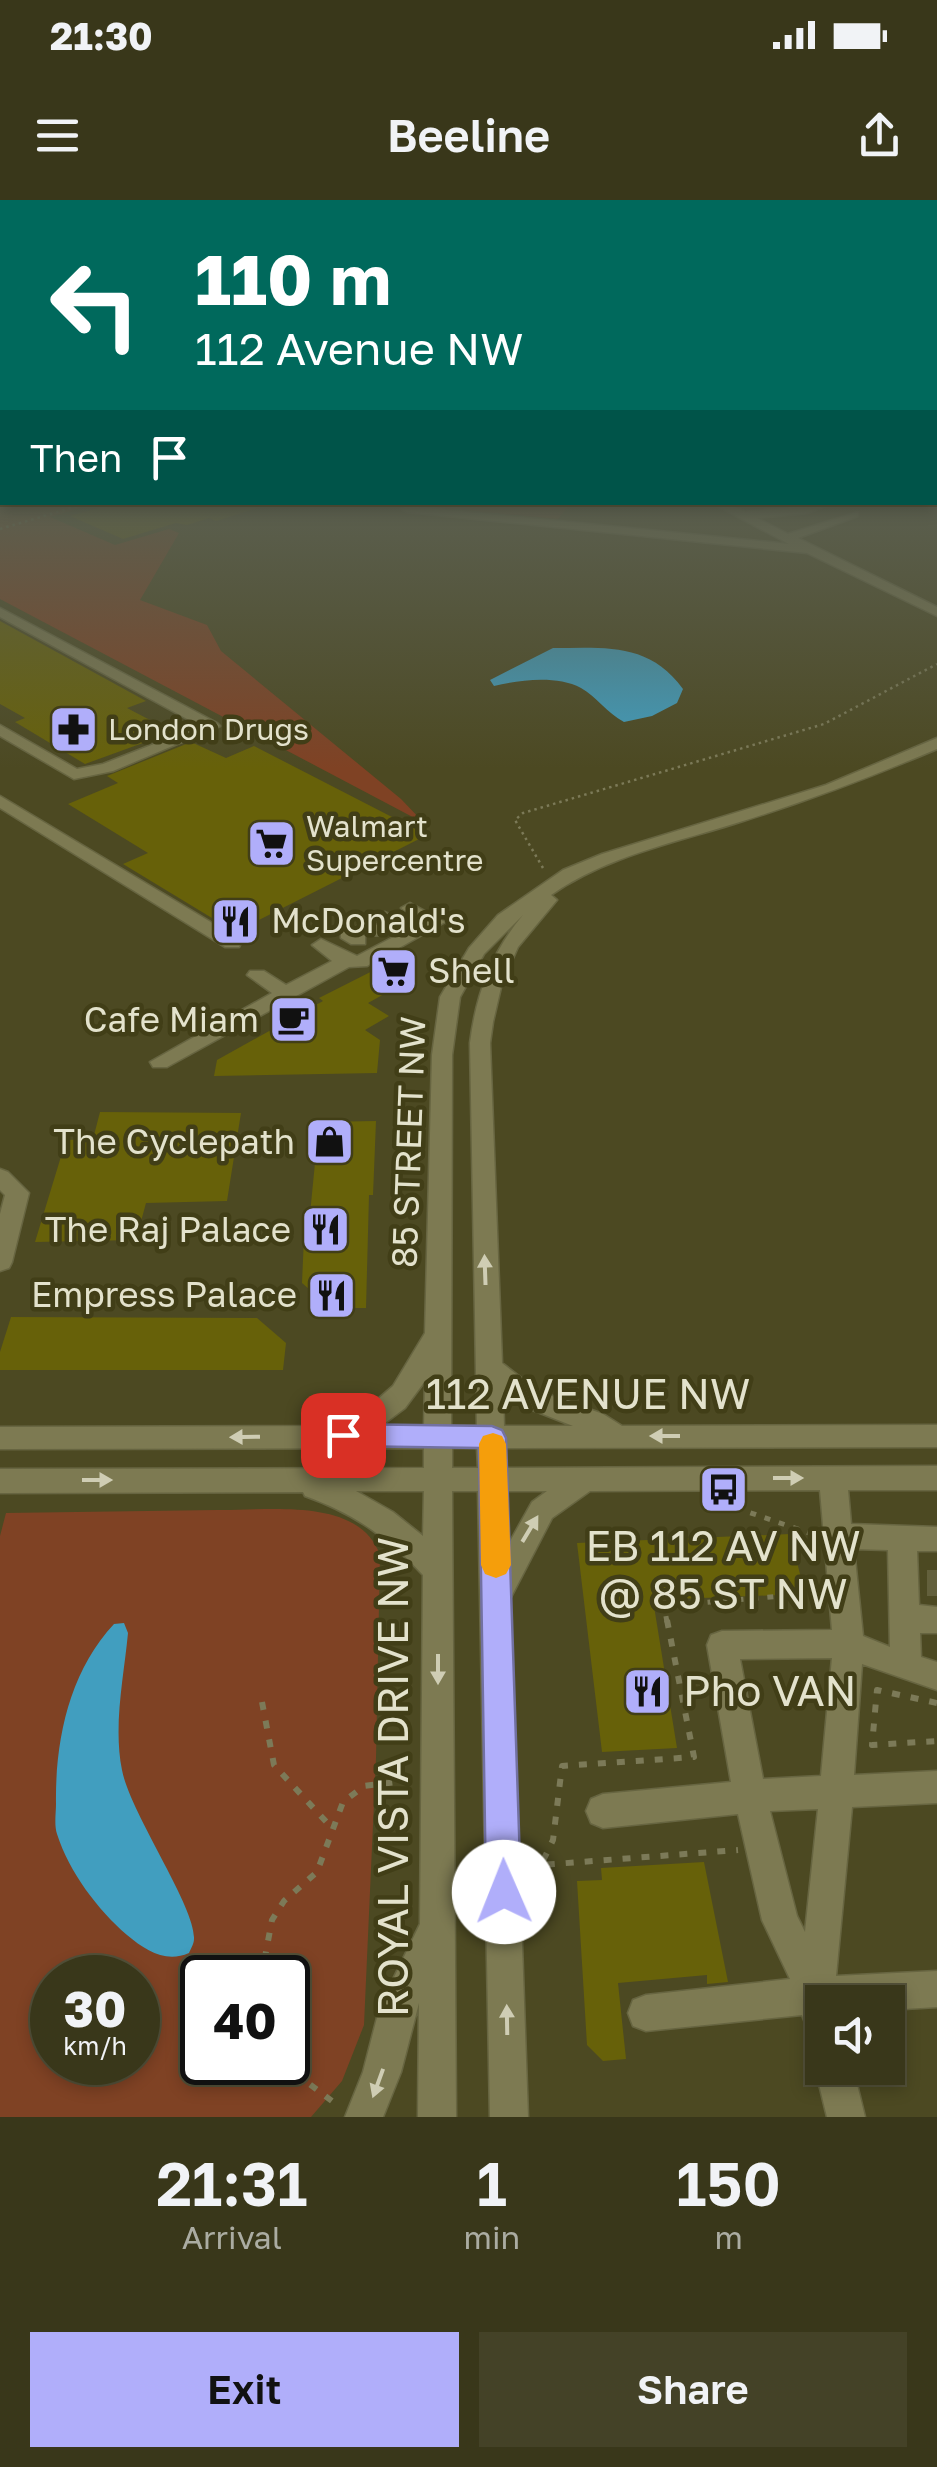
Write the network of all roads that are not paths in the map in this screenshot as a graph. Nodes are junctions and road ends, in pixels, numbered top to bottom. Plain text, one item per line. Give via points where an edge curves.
1 (893, 590) edge
2 (0, 612) edge
3 (937, 612) edge
4 (0, 730) edge
5 (937, 743) edge
6 (0, 801) edge
7 (657, 844) junction
8 (410, 908) dead end
9 (232, 944) dead end
10 (322, 945) dead end
11 (346, 962) junction
12 (257, 975) dead end
13 (286, 994) junction
14 (160, 1062) dead end
15 (0, 1177) edge
16 (0, 1262) edge
17 (438, 1336) junction
18 (488, 1367) junction
19 (343, 1435) junction
20 (616, 1436) junction
21 (937, 1436) edge
22 (0, 1438) edge
23 (440, 1438) junction
24 (492, 1438) junction
25 (586, 1478) junction
26 (834, 1478) junction
27 (937, 1478) edge
28 (292, 1480) junction
29 (440, 1480) junction
30 (494, 1480) junction
31 (0, 1481) edge
32 (830, 1533) junction
33 (902, 1539) junction
34 (937, 1540) edge
35 (438, 1571) junction
36 (496, 1597) junction
37 (920, 1619) edge
38 (848, 1644) junction
39 (906, 1668) junction
40 (937, 1676) edge
41 (937, 1787) edge
42 (836, 1791) junction
43 (750, 1796) junction
44 (603, 1811) dead end
45 (437, 1927) junction
46 (810, 1985) edge
47 (822, 1985) edge
48 (937, 1989) edge
49 (905, 1994) edge
50 (805, 2008) edge
51 (646, 2013) dead end
52 (838, 2085) edge
53 (364, 2117) edge
54 (437, 2117) edge
55 (509, 2117) edge
56 (846, 2117) edge

1 - 3 street
2 - 4 street via 212,726 107,768 74,774
5 - 7 street, 85 STREET NW via 832,788
6 - 9 street
7 - 17 street, 85 STREET NW via 593,864 523,904 476,952 450,997 443,1026
18 -> 7 street, 85 STREET NW via 480,1059 491,982 518,931 546,902 590,873
8 - 11 street via 436,922 382,935 360,962
10 - 11 street
11 - 13 street
12 - 13 street
13 - 14 street
15 - 16 street via 18,1192
17 - 19 street via 423,1350 406,1390
17 - 23 street, 85 STREET NW
18 - 20 street via 529,1398
18 - 24 street, 85 STREET NW
19 -> 22 street, 112 AVENUE NW
19 - 23 street, 112 AVENUE NW
21 -> 20 street, 112 AVENUE NW
20 - 24 street, 112 AVENUE NW
23 - 24 street, 112 AVENUE NW
23 - 29 street, ROYAL VISTA DRIVE NW
24 - 30 street
25 -> 26 street
25 - 30 street
36 -> 25 street via 540,1512
26 - 27 street
26 - 32 street
28 - 29 street
31 -> 28 street
28 - 35 street via 370,1509
29 - 30 street
29 - 35 street, ROYAL VISTA DRIVE NW
30 - 36 street
32 - 33 street
32 - 38 street
33 - 34 street
33 - 37 street
35 -> 45 street, ROYAL VISTA DRIVE NW
55 -> 36 street
37 - 39 street
38 - 39 street
38 - 42 street
38 - 43 street via 722,1645
39 - 40 street
41 - 42 street
42 - 43 street
42 - 47 street
43 - 44 street
43 - 46 street via 780,1920
45 -> 53 street via 398,2006
45 - 54 street, ROYAL VISTA DRIVE NW
48 - 49 street
50 - 51 street
52 - 56 street

